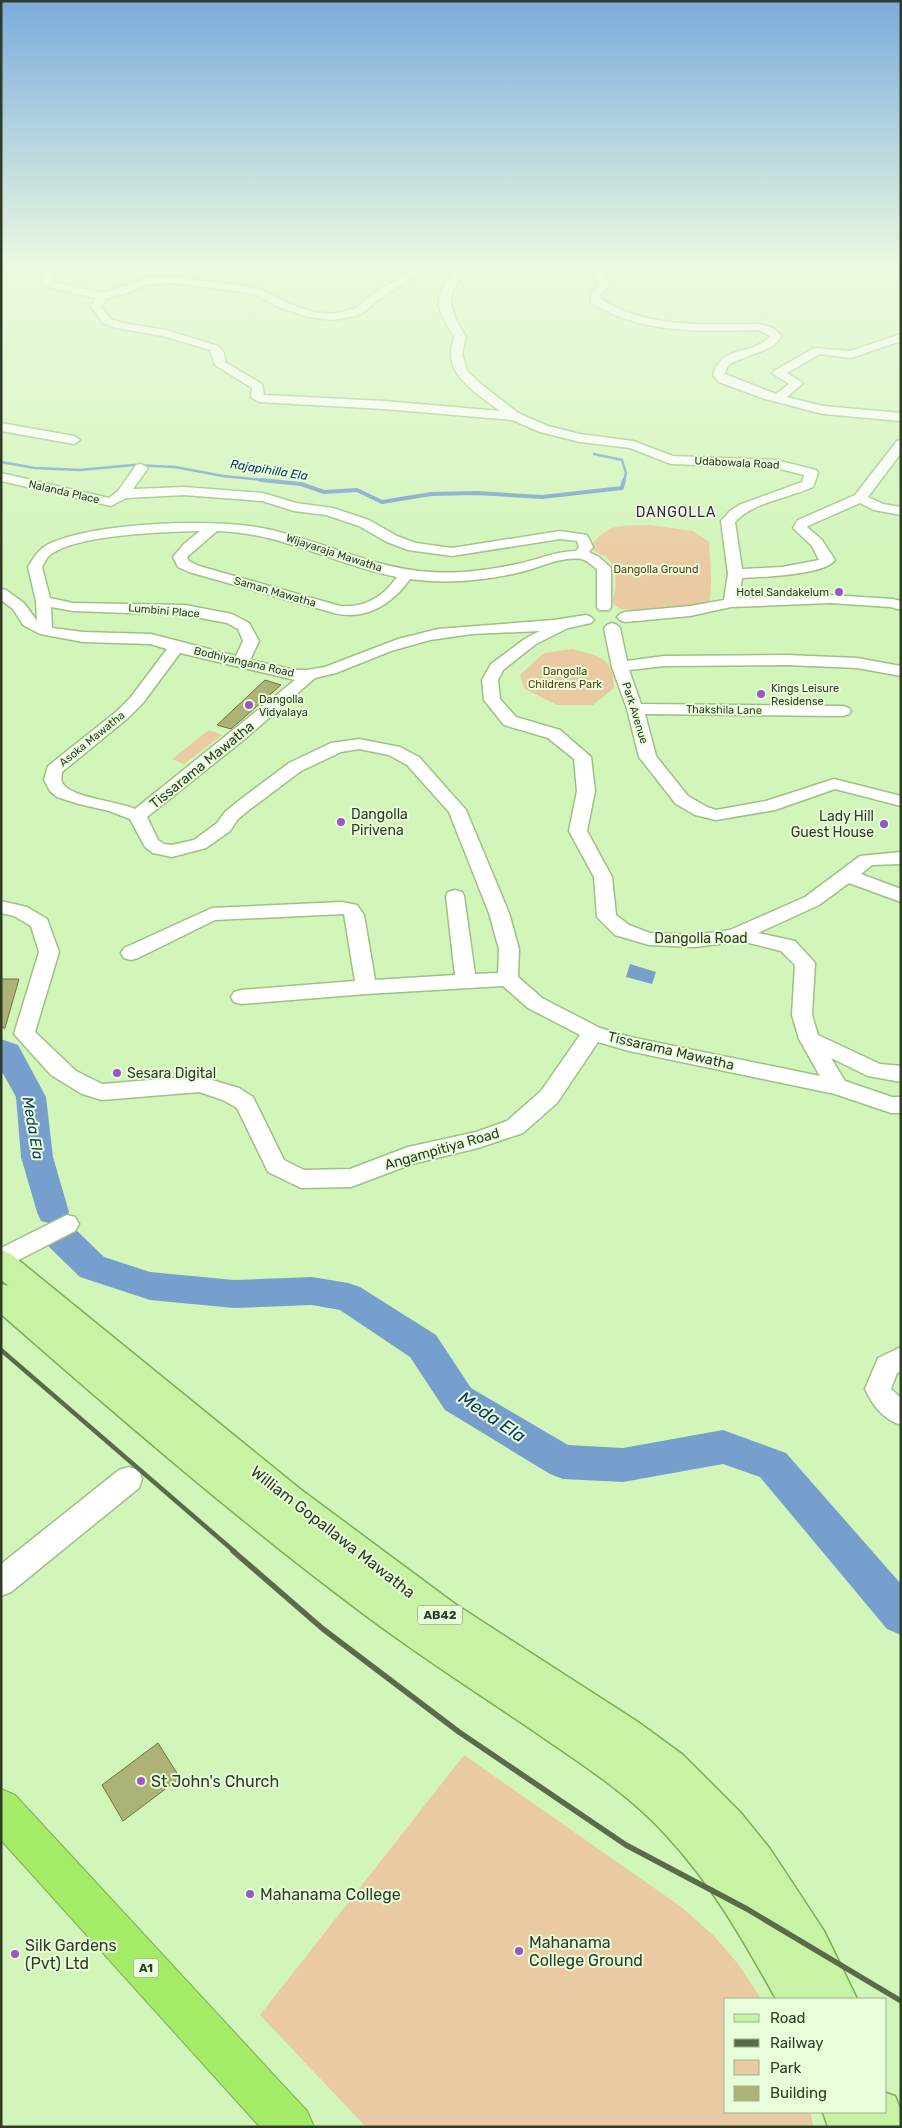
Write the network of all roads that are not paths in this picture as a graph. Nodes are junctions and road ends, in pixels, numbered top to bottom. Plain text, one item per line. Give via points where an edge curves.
1 (223, 367) edge
2 (460, 367) edge
3 (721, 367) edge
4 (787, 367) edge
5 (779, 398) junction
6 (514, 416) junction
7 (901, 417) edge
8 (1, 427) edge
9 (74, 440) dead end
10 (901, 444) edge
11 (141, 468) dead end
12 (1, 477) edge
13 (123, 494) junction
14 (860, 498) junction
15 (111, 502) junction
16 (901, 511) edge
17 (214, 527) junction
18 (83, 538) junction
19 (580, 555) junction
20 (406, 574) junction
21 (735, 574) junction
22 (1, 593) edge
23 (44, 601) junction
24 (730, 603) junction
25 (901, 606) edge
26 (604, 607) junction
27 (626, 617) junction
28 (586, 620) junction
29 (562, 625) junction
30 (612, 628) junction
31 (45, 631) junction
32 (176, 647) junction
33 (242, 661) junction
34 (620, 667) junction
35 (901, 671) edge
36 (309, 676) junction
37 (635, 709) junction
38 (843, 711) dead end
39 (901, 801) edge
40 (137, 816) junction
41 (901, 858) edge
42 (847, 875) junction
43 (455, 896) dead end
44 (901, 896) edge
45 (1, 906) edge
46 (734, 936) junction
47 (131, 953) dead end
48 (508, 979) junction
49 (466, 982) junction
50 (366, 987) junction
51 (241, 997) dead end
52 (593, 1033) junction
53 (810, 1039) junction
54 (901, 1074) edge
55 (837, 1087) junction
56 (901, 1104) edge
57 (67, 1224) dead end
58 (1, 1260) edge
59 (1, 1296) edge
60 (901, 1358) edge
61 (901, 1414) edge
62 (129, 1479) dead end
63 (1, 1582) edge
64 (1, 1809) edge
65 (797, 1998) edge
66 (835, 1998) edge
67 (845, 2113) edge
68 (879, 2113) edge
69 (291, 2127) edge
70 (850, 2127) edge
71 (884, 2127) edge

1 - 6 street via 258,386 257,397 263,399
2 - 6 street via 476,386
3 - 5 street via 719,375 722,379
4 - 5 street via 778,373 797,384
5 - 7 street via 823,410
6 - 21 street, Udabowala Road via 544,429 633,445 671,460 776,464 811,474 808,484 794,492 746,506 728,521
8 - 9 street
10 - 14 street
11 - 13 street
12 - 15 street, Nalanda Place
13 - 15 street
13 - 19 street via 184,491 263,497 294,507 328,511 414,547 452,552 574,535 582,538 586,547
14 - 16 street
14 - 21 street via 803,523 800,528 817,543 828,560 824,564
15 - 18 street, Nalanda Place via 103,520
17 - 18 street, Wijayaraja Mawatha via 157,528
17 - 20 street, Wijayaraja Mawatha via 277,535
17 - 20 street, Saman Mawatha via 180,557 183,564 194,570 339,610 351,612 381,604
18 - 23 street, Wijayaraja Mawatha via 60,544 43,554 35,567
19 - 20 street, Wijayaraja Mawatha via 482,574
19 - 26 street via 591,557 604,568
21 - 24 street, Udabowala Road
22 - 31 street, Bodhiyangana Road via 19,606 28,622
23 - 31 street, Wijayaraja Mawatha
23 - 33 street, Lumbini Place via 73,607 185,610 232,619 249,633 250,641
24 - 25 street via 830,599
24 - 27 street via 690,611
26 - 27 street via 620,611
26 - 28 street via 589,611
27 - 30 street via 623,624
28 - 29 street, Bodhiyangana Road
28 - 30 street via 594,626
29 - 36 street, Bodhiyangana Road via 436,634 388,647 328,672
29 - 46 street, Dangolla Road via 530,641 497,666 490,680 492,700 510,721 554,734 582,757 586,791 578,831 603,878 607,917 622,930 649,939 695,941
30 - 34 street
31 - 32 street, Bodhiyangana Road via 83,637 150,639
32 - 33 street, Bodhiyangana Road
32 - 40 street, Asoka Mawatha via 137,700 54,770 51,777 58,790
33 - 36 street, Bodhiyangana Road
34 - 35 street, Park Avenue via 664,661 787,660 857,663
34 - 37 street, Park Avenue
36 - 40 street, Tissarama Mawatha
37 - 38 street, Thakshila Lane
37 - 39 street, Park Avenue via 648,758 682,800 701,811 716,815 769,806 834,784
40 - 48 street, Tissarama Mawatha via 151,843 159,849 172,851 200,844 295,767 337,747 359,744 394,750 413,761 457,810 499,913 509,949
41 - 42 street via 867,860
42 - 44 street
42 - 46 street via 812,902
43 - 49 street
45 - 52 street, Angampitiya Road via 20,910 40,923 45,937 50,952 24,1034 57,1070 88,1089 102,1092 200,1084 231,1094 245,1103 276,1166 301,1179 350,1178 408,1156 478,1140 514,1127 549,1097
46 - 53 street, Dangolla Road via 788,946 805,963 802,1015
47 - 50 street via 212,914 350,909 354,915
48 - 49 street
48 - 52 street, Tissarama Mawatha via 535,1003
49 - 50 street
50 - 51 street
52 - 55 street, Tissarama Mawatha via 629,1044
53 - 54 street via 876,1071
53 - 55 street, Dangolla Road
55 - 56 street via 891,1105
57 - 58 street
58 - 66 main road, William Gopallawa Mawatha / AB42 via 288,1500 442,1616 610,1724 669,1770 726,1826 756,1863 809,1946
59 - 65 main road, William Gopallawa Mawatha / AB42 via 240,1497 319,1559 454,1657 621,1769 656,1798 715,1862 747,1909
60 - 61 street via 886,1366 878,1389 883,1399
62 - 63 street
64 - 69 highway, A1
67 - 70 main road
68 - 71 main road

